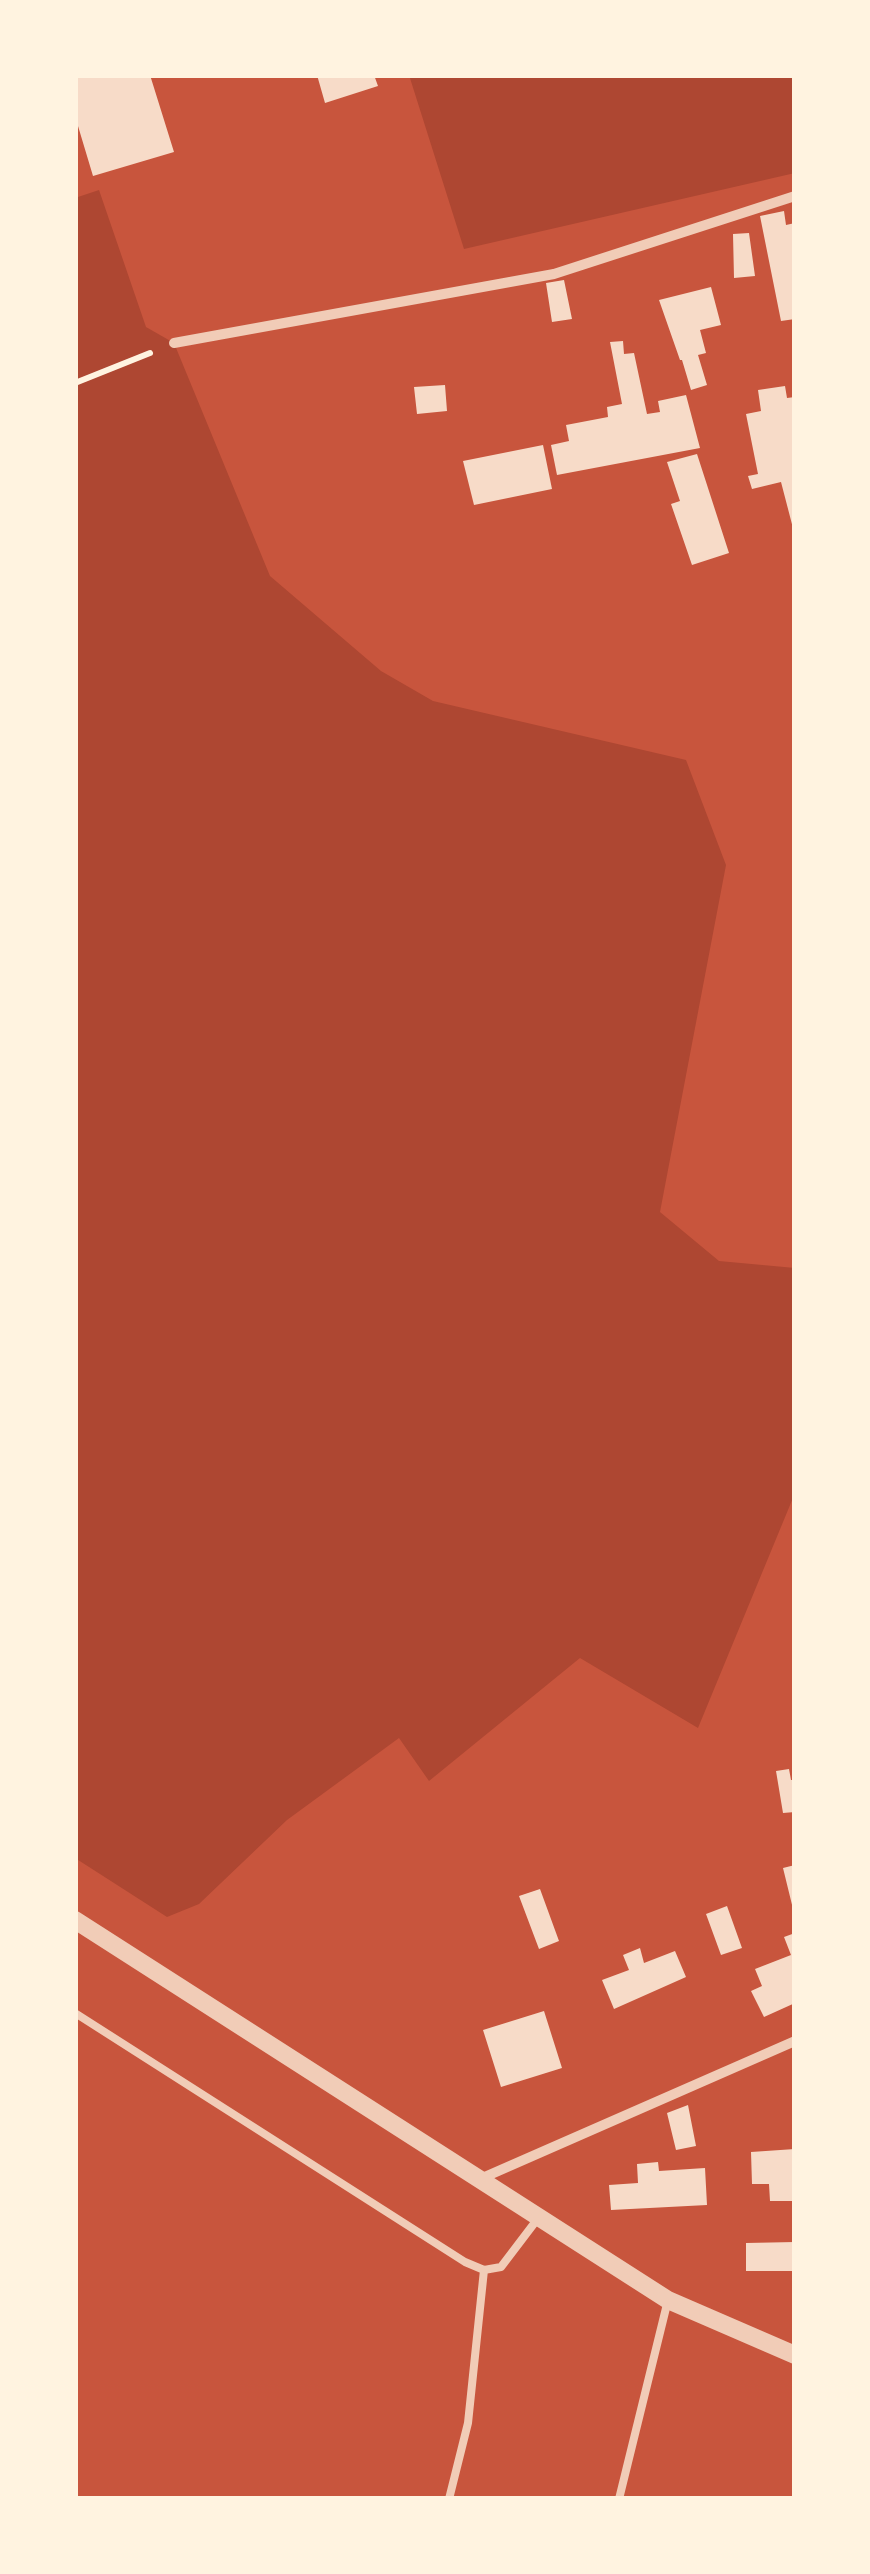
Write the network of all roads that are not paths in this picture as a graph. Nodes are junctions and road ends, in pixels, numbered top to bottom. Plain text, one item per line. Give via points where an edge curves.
1 (795, 196) edge
2 (174, 343) road end
3 (75, 1920) edge
4 (75, 2013) edge
5 (795, 2042) edge
6 (479, 2179) junction
7 (539, 2217) junction
8 (484, 2270) junction
9 (668, 2300) junction
10 (795, 2355) edge
11 (449, 2499) edge
12 (619, 2499) edge

1 - 2 street via 554,274
3 - 6 street
4 - 8 lane
5 - 6 street
6 - 7 street
7 - 8 lane via 501,2267
7 - 9 street
8 - 11 lane via 468,2423
9 - 10 street
9 - 12 lane

